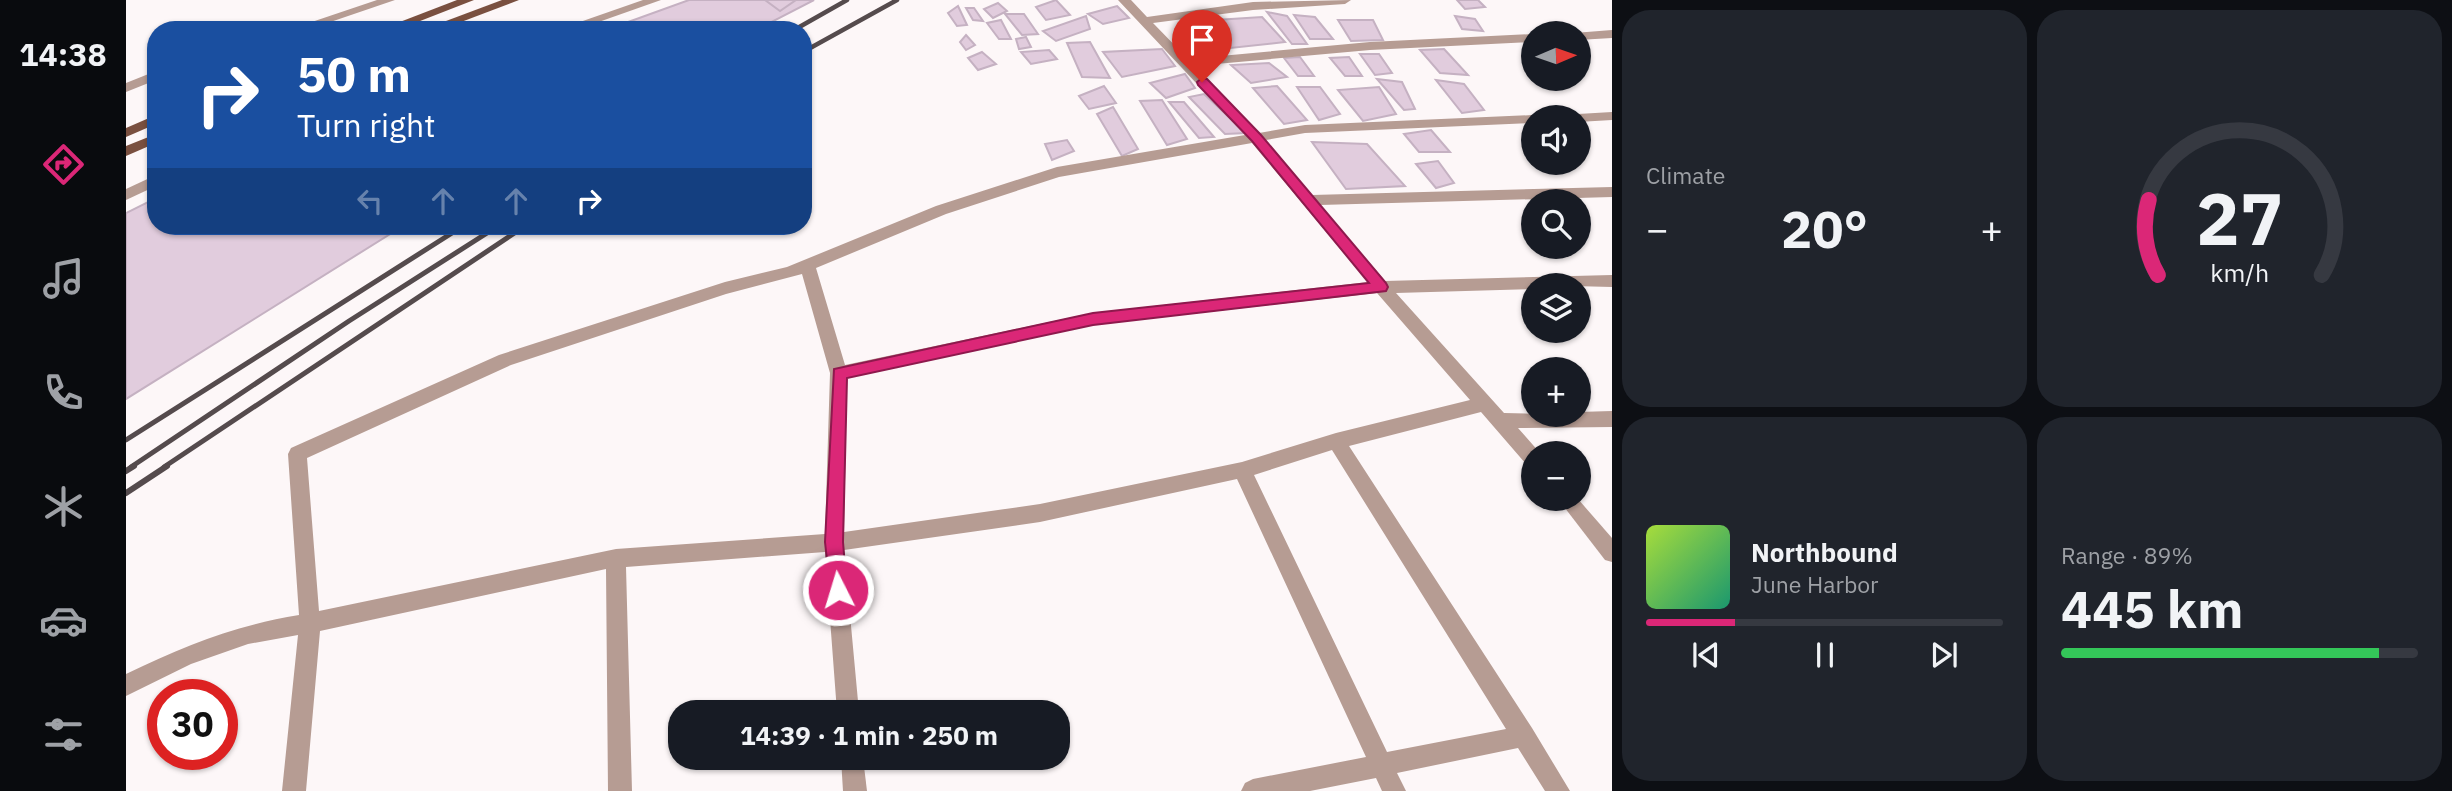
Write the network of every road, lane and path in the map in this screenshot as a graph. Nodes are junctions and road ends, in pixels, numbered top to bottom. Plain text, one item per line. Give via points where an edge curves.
1 (389, 0) edge
2 (468, 0) edge
3 (513, 0) edge
4 (655, 0) edge
5 (1124, 0) edge
6 (1345, 0) edge
7 (322, 21) edge
8 (410, 21) edge
9 (454, 21) edge
10 (591, 21) edge
11 (1146, 22) junction
12 (1612, 34) edge
13 (1591, 35) edge
14 (1521, 39) edge
15 (1185, 63) junction
16 (147, 79) edge
17 (126, 88) edge
18 (1612, 116) edge
19 (1591, 117) edge
20 (1521, 120) edge
21 (147, 123) edge
22 (126, 133) edge
23 (1256, 138) junction
24 (147, 142) edge
25 (126, 151) edge
26 (147, 184) edge
27 (1612, 192) edge
28 (126, 195) edge
29 (1307, 200) junction
30 (807, 265) junction
31 (1612, 281) edge
32 (1381, 287) junction
33 (839, 373) junction
34 (1486, 403) junction
35 (1612, 419) edge
36 (1502, 421) junction
37 (1336, 441) junction
38 (1521, 444) edge
39 (1242, 470) junction
40 (1577, 511) edge
41 (834, 542) junction
42 (1612, 553) edge
43 (616, 558) junction
44 (310, 623) junction
45 (126, 685) edge
46 (847, 700) edge
47 (1524, 736) junction
48 (1383, 765) junction
49 (853, 770) edge
50 (294, 791) edge
51 (620, 791) edge
52 (855, 791) edge
53 (1253, 791) edge
54 (1394, 791) edge
55 (1558, 791) edge

1 - 7 street
2 - 8 main road
3 - 9 main road
4 - 10 street
5 - 11 street
6 - 11 street via 1253,6
11 - 15 street
12 - 13 street
14 - 15 street via 1370,46
15 - 23 street
16 - 17 street
18 - 19 street
20 - 23 street via 1305,130
21 - 22 main road
23 - 29 street
23 - 30 street via 1057,172 942,210
24 - 25 main road
26 - 28 street
27 - 29 street
29 - 32 street
30 - 33 street
30 - 44 street via 505,360 297,454
31 - 32 street
32 - 33 street via 1093,319
32 - 34 street
33 - 41 street
34 - 36 street
34 - 37 street
35 - 36 street
36 - 38 street
37 - 39 street
37 - 47 street
39 - 41 street via 1040,513
39 - 48 street
40 - 42 street
41 - 43 street
41 - 46 street
43 - 44 street
43 - 51 street
44 - 45 street via 248,634 187,655
44 - 50 street
47 - 48 street
47 - 55 street
48 - 53 street
48 - 54 street
49 - 52 street

